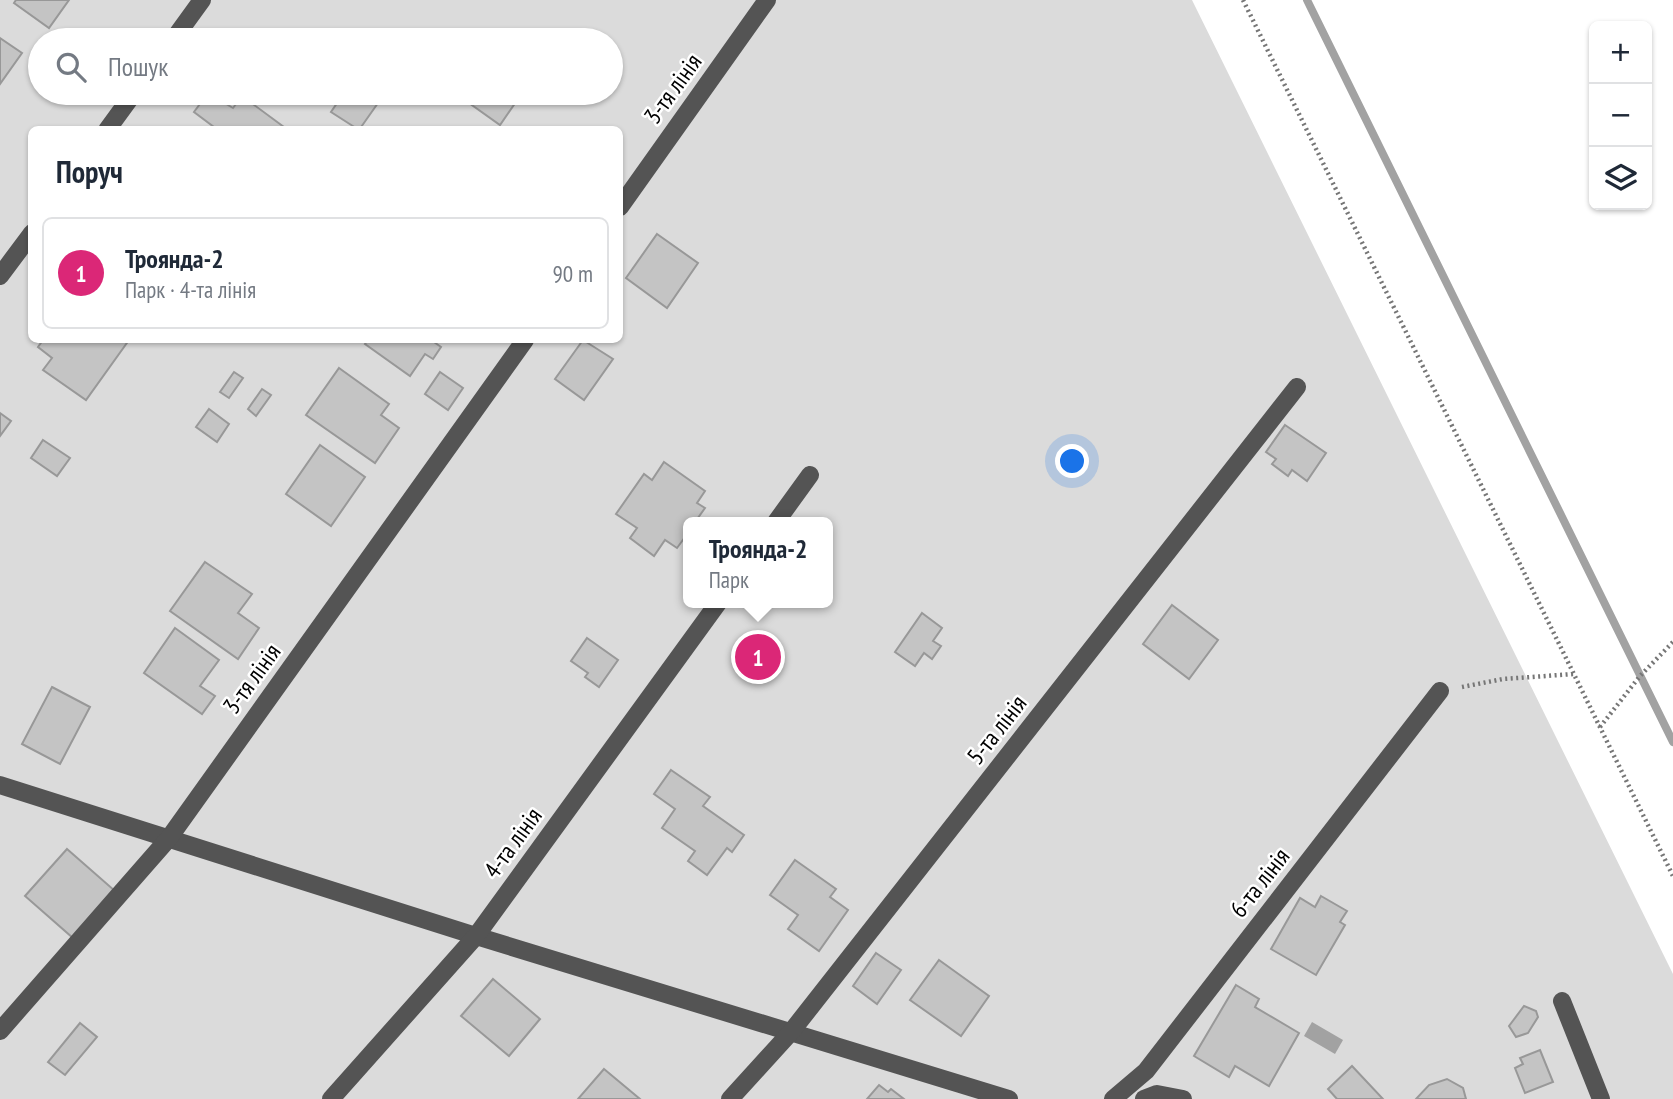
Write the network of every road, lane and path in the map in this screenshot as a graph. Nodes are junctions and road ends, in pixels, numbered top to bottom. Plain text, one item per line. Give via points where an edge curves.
1 (202, 0) edge
2 (767, 0) edge
3 (1243, 0) edge
4 (182, 28) edge
5 (125, 105) edge
6 (110, 126) edge
7 (623, 202) edge
8 (28, 238) edge
9 (0, 276) edge
10 (522, 343) edge
11 (1297, 387) dead end
12 (810, 475) dead end
13 (780, 517) edge
14 (714, 608) edge
15 (1673, 642) edge
16 (1574, 674) junction
17 (1440, 691) joint
18 (1600, 727) junction
19 (0, 785) edge
20 (169, 838) junction
21 (1673, 876) edge
22 (476, 936) junction
23 (1562, 1001) dead end
24 (0, 1031) edge
25 (790, 1032) junction
26 (331, 1099) edge
27 (730, 1099) edge
28 (1009, 1099) edge
29 (1113, 1099) edge
30 (1144, 1099) edge
31 (1183, 1099) edge
32 (1601, 1099) edge

1 - 4 street
2 - 7 street, 3-тя лінія
3 - 16 path
5 - 6 street
8 - 9 street
10 - 20 street, 3-тя лінія
11 - 25 street, 5-та лінія
12 - 13 street
14 - 22 street, 4-та лінія
15 - 18 path
16 - 17 path via 1503,679
16 - 18 path
17 - 29 street, 6-та лінія via 1146,1070
18 - 21 path
19 - 20 street
20 - 22 street
20 - 24 street, 3-тя лінія
22 - 25 street
22 - 26 street, 4-та лінія
23 - 32 street
25 - 27 street, 5-та лінія
25 - 28 street
30 - 31 street via 1157,1094

